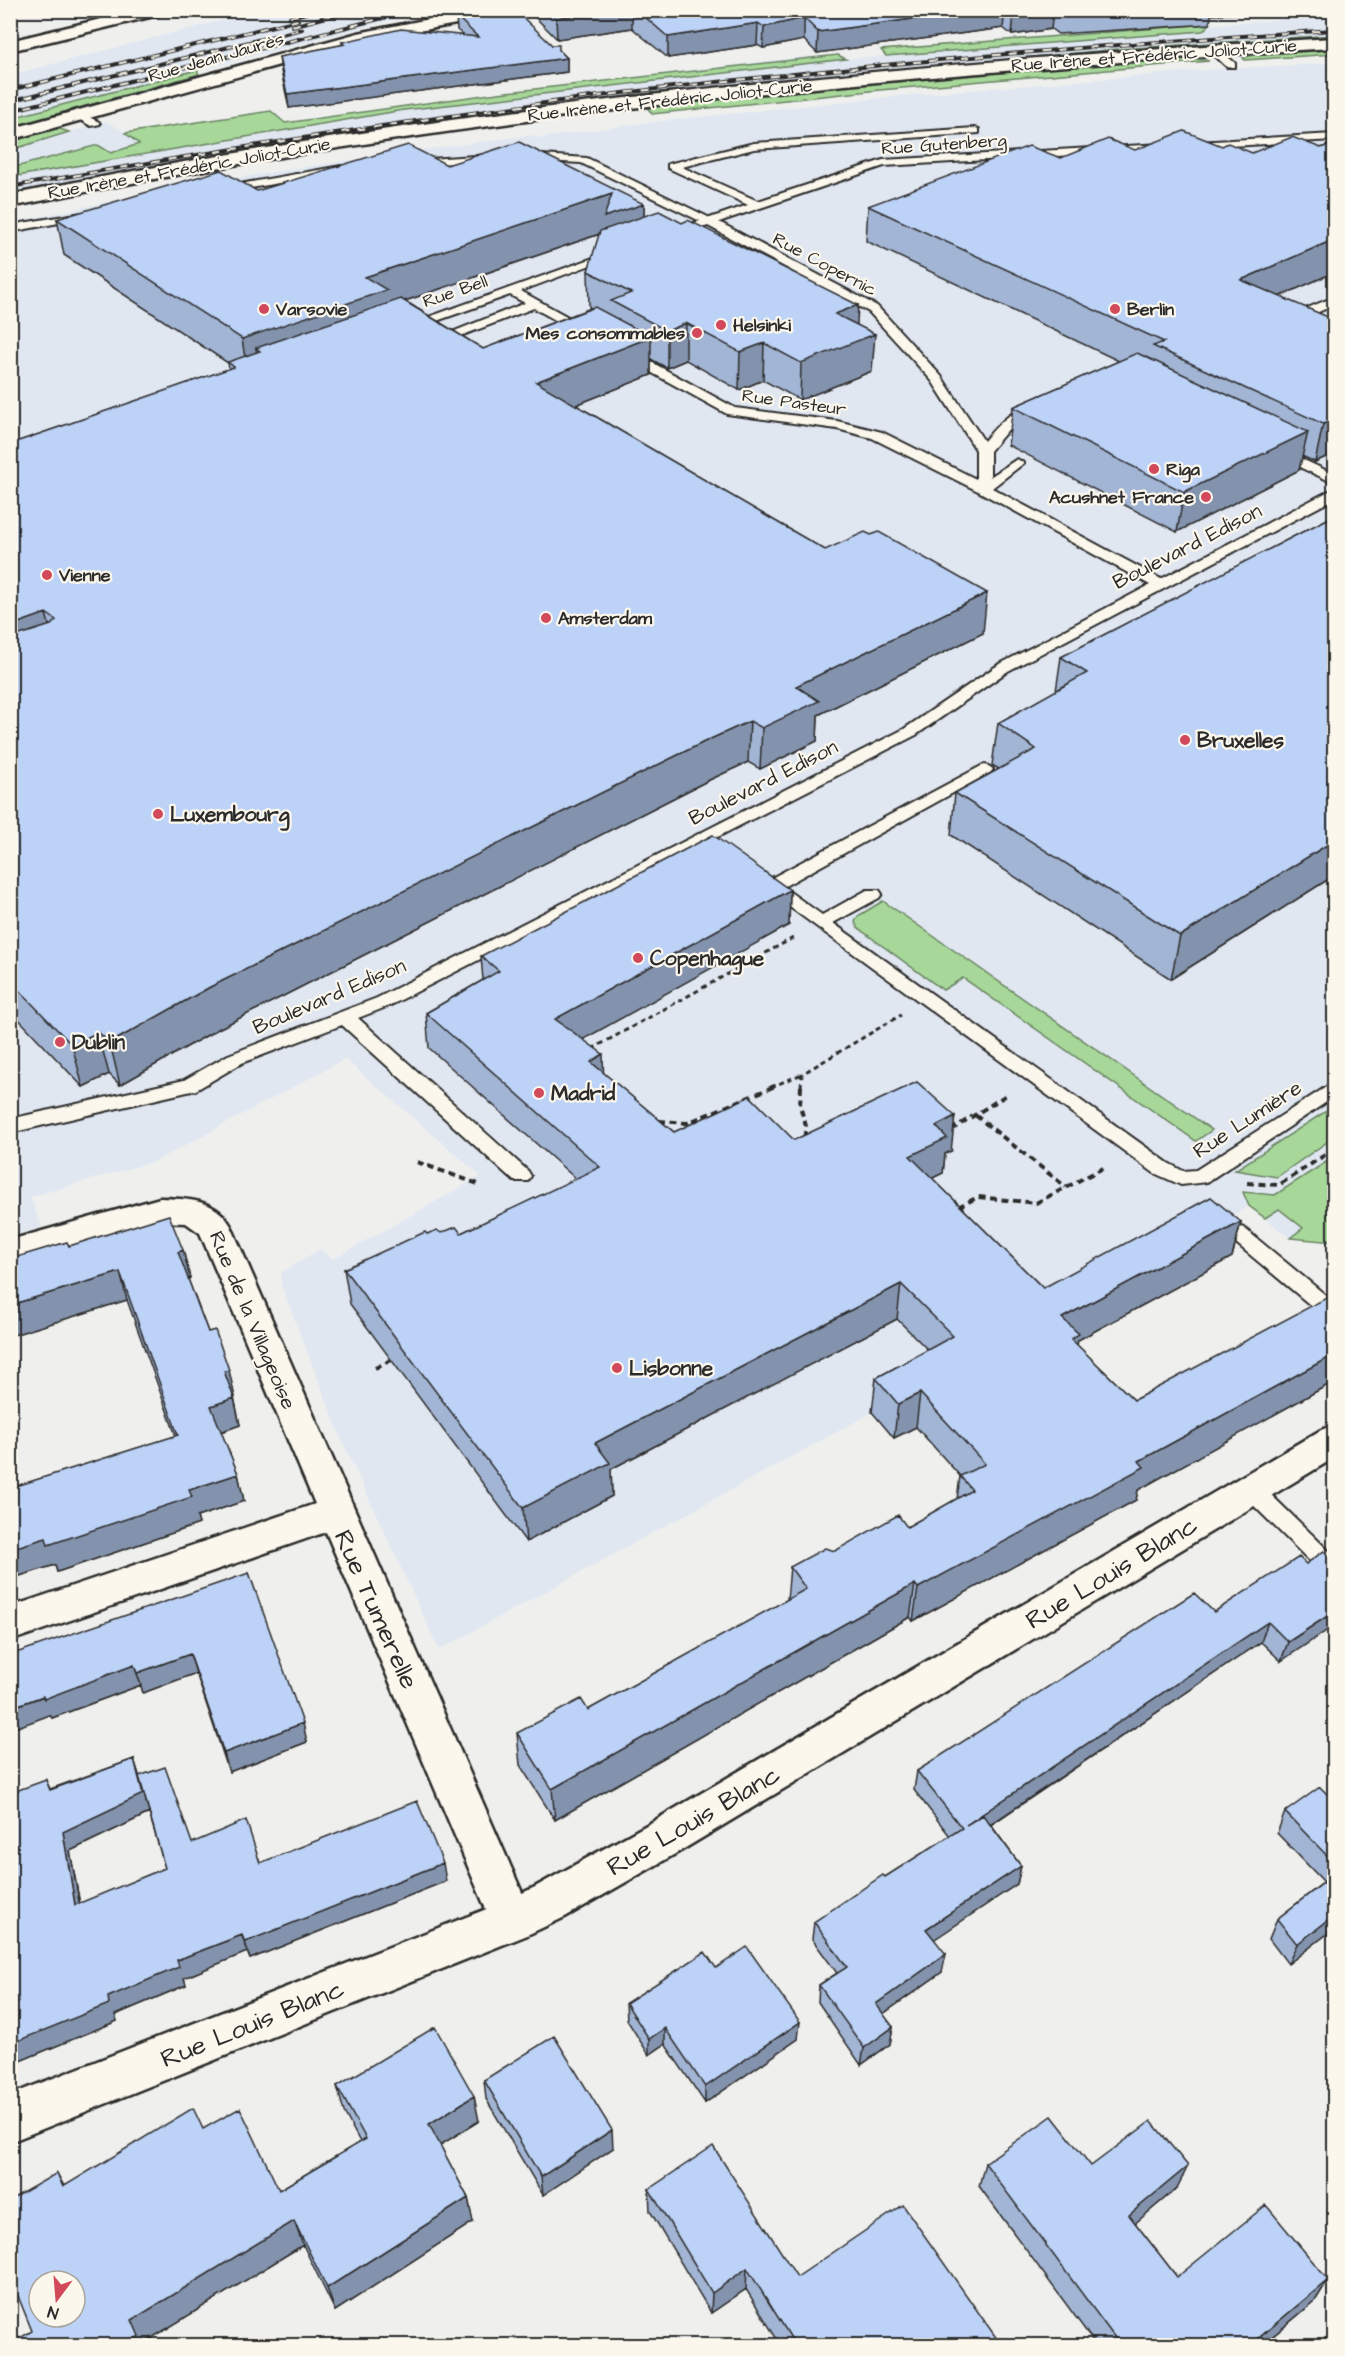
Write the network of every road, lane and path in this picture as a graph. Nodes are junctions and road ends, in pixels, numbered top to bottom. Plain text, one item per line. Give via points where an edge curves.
1 (160, 10) edge
2 (504, 10) edge
3 (1335, 43) edge
4 (10, 46) edge
5 (1214, 50) junction
6 (1231, 65) dead end
7 (79, 115) junction
8 (95, 124) dead end
9 (975, 131) dead end
10 (10, 135) edge
11 (1335, 137) edge
12 (396, 164) edge
13 (348, 168) edge
14 (208, 193) edge
15 (10, 201) edge
16 (757, 205) junction
17 (92, 214) edge
18 (708, 221) junction
19 (10, 229) edge
20 (664, 237) edge
21 (631, 248) edge
22 (511, 290) junction
23 (1335, 301) edge
24 (534, 304) junction
25 (399, 329) edge
26 (597, 338) edge
27 (1335, 339) edge
28 (430, 343) edge
29 (617, 349) edge
30 (1050, 404) edge
31 (1261, 444) edge
32 (983, 450) junction
33 (1017, 463) dead end
34 (1335, 479) edge
35 (983, 488) junction
36 (1335, 494) edge
37 (1160, 585) junction
38 (986, 769) dead end
39 (700, 839) junction
40 (718, 851) edge
41 (753, 875) edge
42 (771, 887) junction
43 (873, 894) dead end
44 (822, 922) junction
45 (928, 999) junction
46 (345, 1017) junction
47 (588, 1051) edge
48 (802, 1074) junction
49 (1035, 1077) junction
50 (1335, 1088) edge
51 (651, 1114) edge
52 (975, 1115) junction
53 (10, 1126) edge
54 (947, 1133) edge
55 (803, 1144) edge
56 (1335, 1149) edge
57 (1136, 1150) junction
58 (521, 1176) dead end
59 (1190, 1177) junction
60 (1066, 1187) junction
61 (947, 1212) edge
62 (1238, 1233) edge
63 (10, 1253) edge
64 (1335, 1313) edge
65 (403, 1355) edge
66 (375, 1368) dead end
67 (1335, 1440) edge
68 (1251, 1489) junction
69 (335, 1513) junction
70 (1335, 1570) edge
71 (10, 1624) edge
72 (512, 1920) junction
73 (10, 2119) edge

1 - 4 street
2 - 7 street, Rue Jean Jaurès via 371,34
3 - 5 street, Rue Irène et Frédéric Joliot-Curie
5 - 6 lane
5 - 15 street, Rue Irène et Frédéric Joliot-Curie via 849,80 494,120 218,161
7 - 8 lane
7 - 10 street, Rue Jean Jaurès
9 - 16 lane via 754,146 672,166
11 - 16 lane, Rue Gutenberg via 883,163
12 - 18 lane, Rue Copernic via 505,157 583,160
13 - 14 lane
16 - 18 lane, Rue Gutenberg
17 - 19 lane
18 - 20 lane
18 - 32 lane, Rue Copernic via 873,309 937,379
21 - 22 lane, Rue Bell
22 - 24 lane
22 - 25 lane, Rue Bell
23 - 27 lane via 1297,317 1298,324
24 - 26 lane
24 - 28 lane
29 - 35 lane, Rue Pasteur via 732,411 837,425 877,435
30 - 32 lane via 1007,422
31 - 34 lane
32 - 35 lane
33 - 35 lane
35 - 37 lane
36 - 37 lane, Boulevard Edison
37 - 39 lane, Boulevard Edison via 1003,668 910,732
38 - 42 lane
39 - 40 lane
39 - 46 lane, Boulevard Edison via 383,1002
41 - 42 lane
42 - 44 lane
43 - 44 lane
44 - 45 lane
44 - 47 path
45 - 48 path
45 - 49 lane
46 - 53 lane, Boulevard Edison via 235,1059 189,1085
46 - 58 lane
48 - 51 path via 687,1123 660,1121
48 - 55 path via 800,1106 806,1126
49 - 52 path
49 - 57 lane
50 - 59 lane, Rue Lumière
52 - 54 path
52 - 60 path
56 - 59 path via 1279,1185
57 - 59 lane via 1161,1168
57 - 60 path
60 - 61 path via 1036,1203 978,1197
62 - 64 lane
63 - 69 street, Rue de la Villageoise via 160,1210 193,1211 204,1217 220,1237
65 - 66 path
67 - 68 street, Rue Louis Blanc
68 - 70 lane
68 - 72 street, Rue Louis Blanc via 667,1836
69 - 71 street, Rue Tumerelle
69 - 72 street, Rue Tumerelle
72 - 73 street, Rue Louis Blanc

